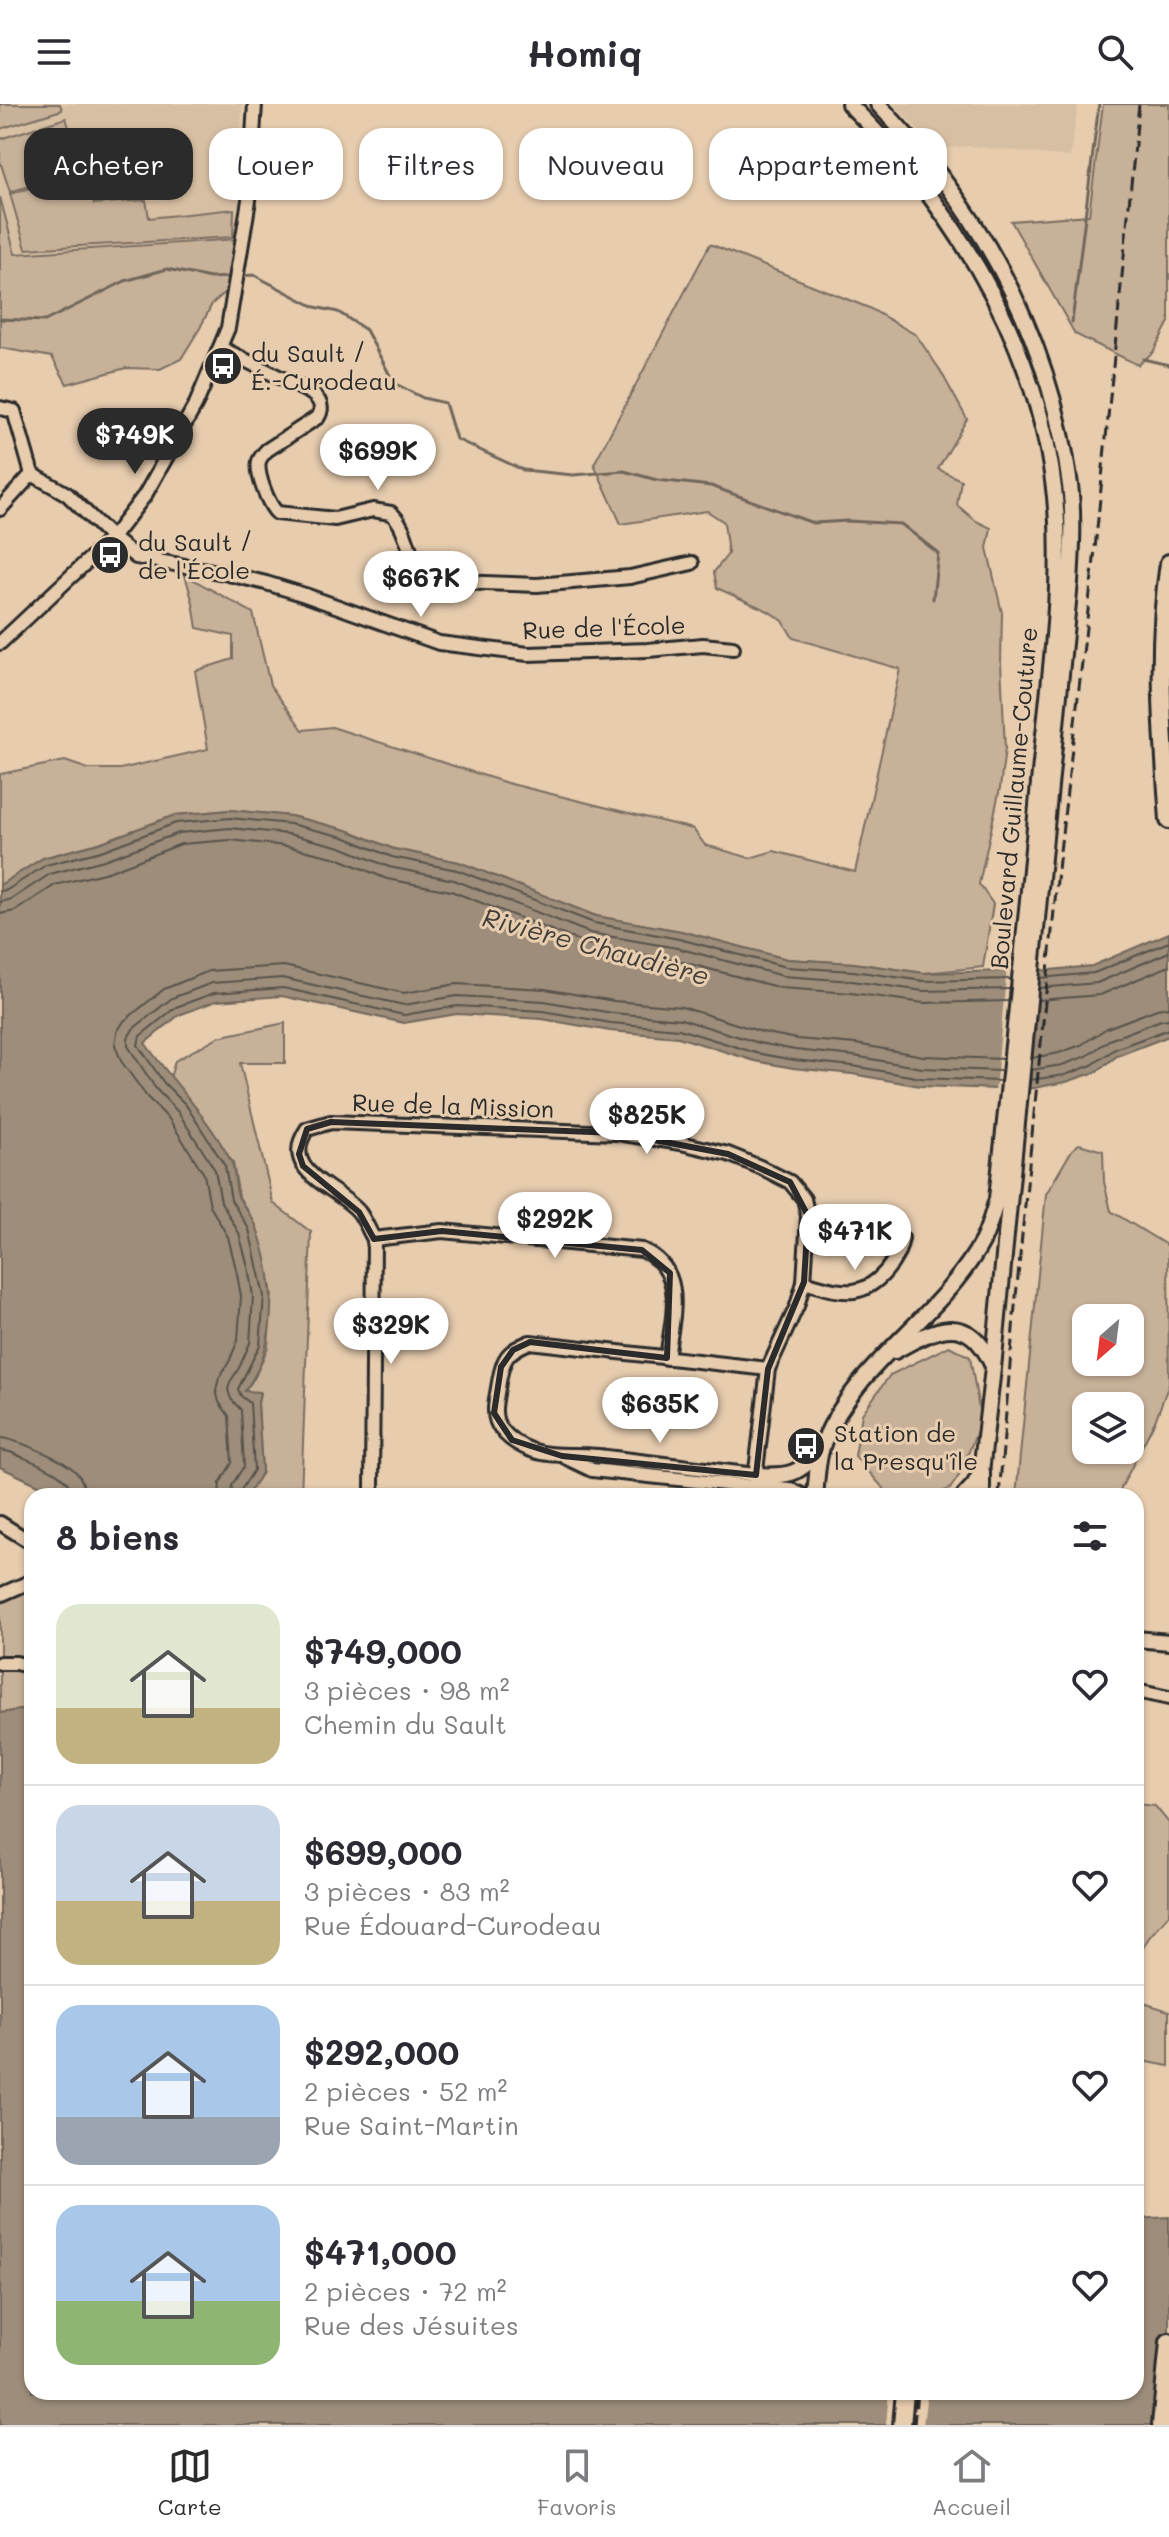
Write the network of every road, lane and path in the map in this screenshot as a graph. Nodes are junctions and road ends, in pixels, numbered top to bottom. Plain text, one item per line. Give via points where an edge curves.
1 (255, 104) edge
2 (849, 104) edge
3 (878, 104) edge
4 (221, 348) junction
5 (0, 408) edge
6 (32, 474) junction
7 (0, 509) edge
8 (112, 538) junction
9 (692, 563) dead end
10 (1169, 563) edge
11 (0, 643) edge
12 (733, 648) dead end
13 (1169, 820) edge
14 (1035, 887) junction
15 (1003, 1200) junction
16 (902, 1238) dead end
17 (374, 1239) junction
18 (804, 1282) junction
19 (667, 1358) junction
20 (881, 1359) junction
21 (993, 1368) junction
22 (768, 1369) junction
23 (821, 1450) junction
24 (981, 1472) junction
25 (754, 1486) edge
26 (372, 1488) edge
27 (816, 1488) edge
28 (971, 1488) edge
29 (981, 1488) edge
30 (0, 1523) edge
31 (24, 1538) edge
32 (24, 1584) edge
33 (0, 1595) edge
34 (1144, 1640) edge
35 (1169, 1642) edge
36 (1144, 1649) edge
37 (1169, 1652) edge
38 (0, 1663) edge
39 (24, 1665) edge
40 (1144, 1693) edge
41 (1169, 1698) edge
42 (1169, 2342) edge
43 (904, 2400) edge
44 (902, 2425) edge
45 (1161, 2425) edge

1 - 4 street via 249,200
2 - 14 main road, Boulevard Guillaume-Couture via 903,162 963,244 1019,350 1050,459 1057,582
3 - 14 main road, Boulevard Guillaume-Couture via 940,176 994,257 1038,353 1064,447 1072,543
4 - 8 street via 145,495
4 - 9 street via 321,403 318,417 261,456 259,473 277,513 335,519 373,510 391,513 403,527 419,572 430,581 537,585 630,577
5 - 6 street via 14,411
6 - 7 street
6 - 8 street, Rue de l'École via 67,494
8 - 11 street
8 - 12 street, Rue de l'École via 136,557 266,583 439,643 528,654
10 - 13 highway via 1161,659
14 - 15 main road, Boulevard Guillaume-Couture
15 - 20 main road, Boulevard Guillaume-Couture via 957,1278
15 - 21 main road, Boulevard Guillaume-Couture
16 - 18 street via 891,1265 858,1291
17 - 18 street, Rue de la Mission via 359,1212 303,1166 300,1139 307,1129 331,1122 617,1133 728,1154 790,1182 804,1199 808,1216
17 - 19 street via 442,1231 642,1250 670,1273 673,1307
17 - 26 street
18 - 22 street, Rue de la Mission
19 - 22 street
19 - 25 street via 530,1342 513,1350 501,1367 494,1413 499,1427 531,1450 592,1470
20 - 21 main road via 953,1328 977,1339
20 - 23 main road, Boulevard Guillaume-Couture via 846,1401
21 - 24 main road, Boulevard Guillaume-Couture
22 - 25 street, Rue de la Mission
23 - 25 main road via 800,1471
23 - 27 main road, Boulevard Guillaume-Couture
24 - 28 main road
24 - 29 highway, Boulevard Guillaume-Couture
30 - 31 street
32 - 33 street
34 - 35 main road
36 - 37 main road
38 - 39 street
40 - 41 street
42 - 45 highway
43 - 44 highway

